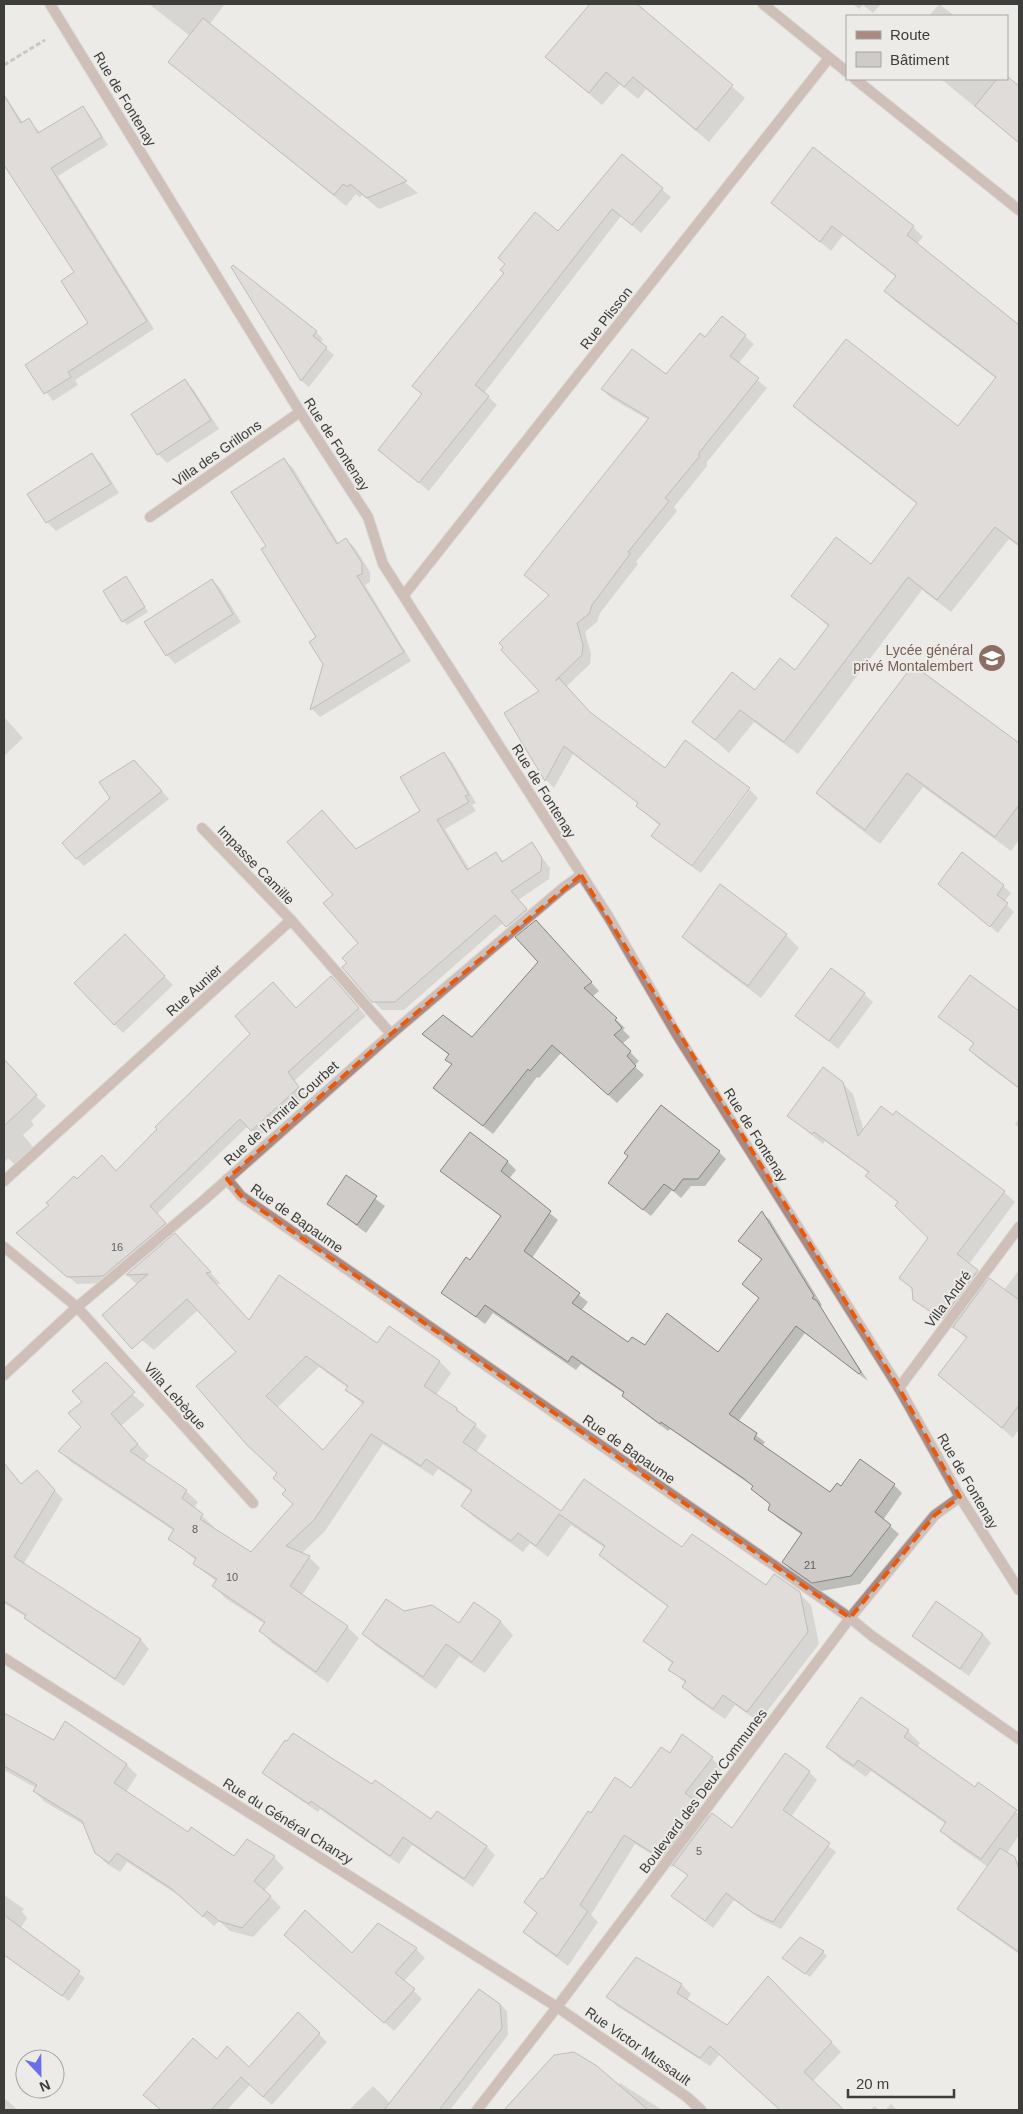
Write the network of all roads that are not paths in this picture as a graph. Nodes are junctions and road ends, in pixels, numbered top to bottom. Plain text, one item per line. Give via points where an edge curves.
1 (50, 4) edge
2 (763, 4) edge
3 (829, 58) junction
4 (846, 71) edge
5 (856, 80) edge
6 (1019, 210) edge
7 (300, 412) junction
8 (150, 517) dead end
9 (404, 595) junction
10 (202, 828) dead end
11 (580, 875) junction
12 (291, 920) junction
13 (390, 1034) junction
14 (227, 1179) junction
15 (4, 1181) edge
16 (1019, 1227) edge
17 (4, 1247) edge
18 (77, 1307) junction
19 (4, 1375) edge
20 (899, 1388) junction
21 (960, 1498) junction
22 (253, 1503) dead end
23 (1019, 1590) edge
24 (850, 1618) junction
25 (4, 1658) edge
26 (1019, 1739) edge
27 (557, 2007) junction
28 (477, 2110) edge
29 (700, 2110) edge

1 - 7 street, Rue de Fontenay
2 - 3 street
3 - 4 street
3 - 9 street, Rue Plisson
5 - 6 street
7 - 8 street, Villa des Grillons
7 - 9 street, Rue de Fontenay via 368,517 384,564
9 - 11 street, Rue de Fontenay
10 - 12 street, Impasse Camille
11 - 13 street, Rue de l'Amiral Courbet
11 - 20 street, Rue de Fontenay
12 - 13 street
12 - 15 street, Rue Aunier
13 - 14 street, Rue de l'Amiral Courbet
14 - 18 street, Rue de l'Amiral Courbet
14 - 24 street, Rue de Bapaume via 241,1196
16 - 20 street, Villa André
17 - 18 street, Villa Lebègue
18 - 19 street, Rue de l'Amiral Courbet
18 - 22 street, Villa Lebègue
20 - 21 street, Rue de Fontenay
21 - 23 street, Rue de Fontenay
21 - 24 street, Boulevard des Deux Communes via 935,1515
24 - 26 street, Rue de Bapaume
24 - 27 street, Boulevard des Deux Communes
25 - 27 street, Rue du Général Chanzy
27 - 28 street, Boulevard des Deux Communes
27 - 29 street, Rue Victor Mussault via 687,2097

